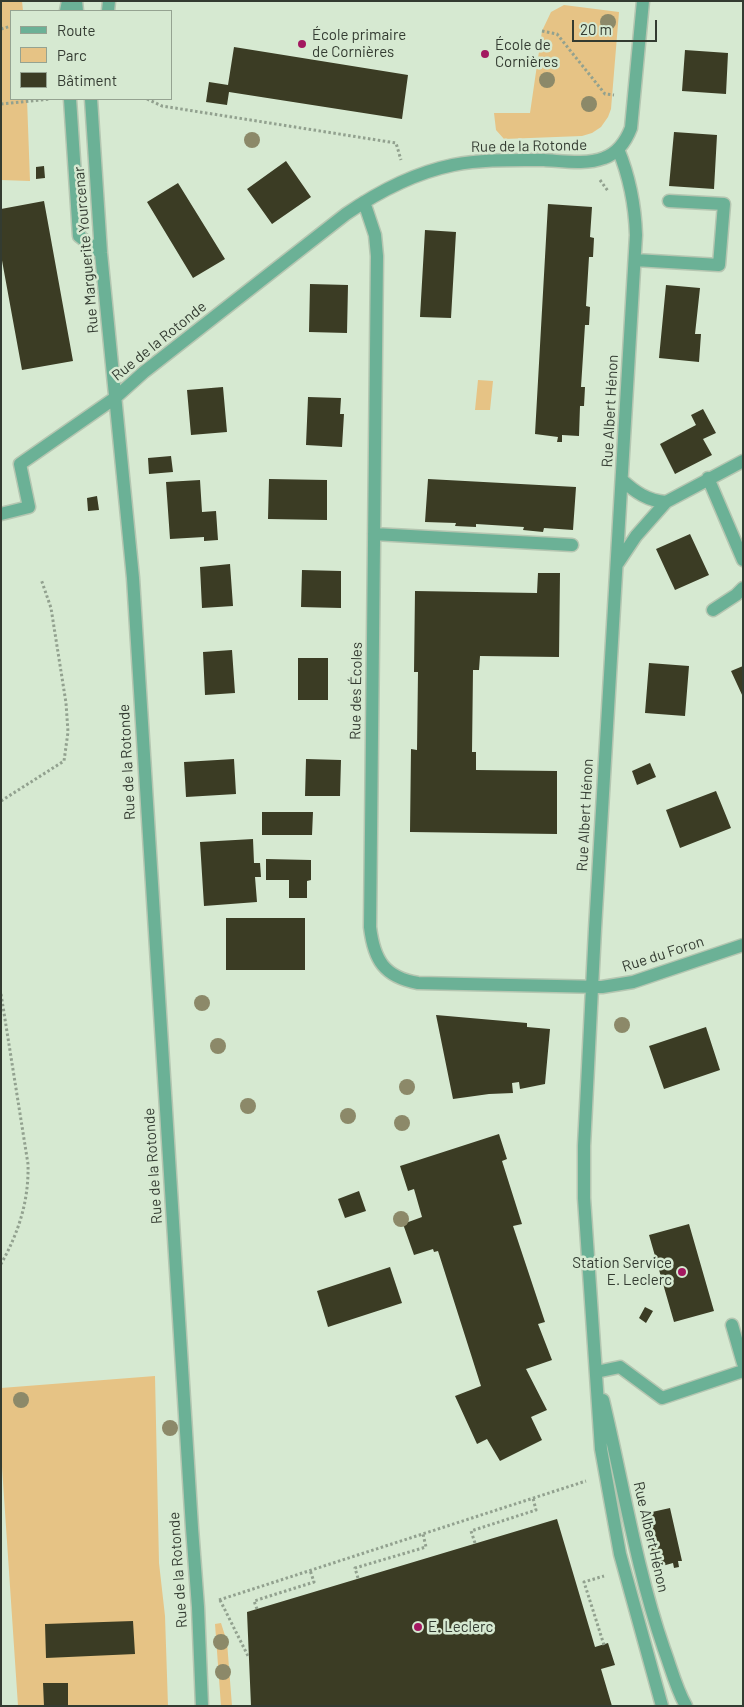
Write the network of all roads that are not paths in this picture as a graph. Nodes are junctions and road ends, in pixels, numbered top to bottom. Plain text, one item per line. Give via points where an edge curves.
1 (643, 1) edge
2 (70, 100) edge
3 (91, 100) edge
4 (618, 149) junction
5 (670, 201) dead end
6 (364, 202) junction
7 (102, 253) junction
8 (635, 260) junction
9 (115, 398) junction
10 (743, 461) edge
11 (708, 478) junction
12 (622, 480) junction
13 (666, 502) junction
14 (1, 514) edge
15 (374, 534) junction
16 (572, 545) dead end
17 (743, 560) edge
18 (617, 565) junction
19 (743, 588) edge
20 (713, 610) dead end
21 (743, 945) edge
22 (592, 987) junction
23 (732, 1326) dead end
24 (743, 1363) edge
25 (743, 1371) edge
26 (596, 1372) junction
27 (202, 1706) edge
28 (662, 1706) edge
29 (686, 1706) edge

1 - 4 street via 631,128
2 - 7 street via 79,236
3 - 7 street, Rue Marguerite Yourcenar
4 - 6 street, Rue de la Rotonde via 596,160 502,160 450,166 407,180
4 - 8 street, Rue Albert Hénon via 632,192
5 - 8 street via 724,204 719,265
6 - 9 street, Rue de la Rotonde
6 - 15 street, Rue des Écoles via 377,256
7 - 9 street, Rue Marguerite Yourcenar
8 - 12 street, Rue Albert Hénon
9 - 14 street via 20,464 29,507
9 - 27 street, Rue de la Rotonde via 133,578
10 - 11 street
11 - 13 street
11 - 17 street
12 - 13 street via 648,499
12 - 18 street, Rue Albert Hénon
13 - 18 street via 636,536
15 - 16 street
15 - 22 street, Rue des Écoles via 370,927 374,952 392,973 418,983
18 - 22 street, Rue Albert Hénon
19 - 20 street
21 - 22 street, Rue du Foron via 634,982
22 - 26 street, Rue Albert Hénon via 583,1180
23 - 24 street
25 - 26 street via 662,1398 620,1368
26 - 28 street, Rue Albert Hénon via 599,1437 620,1554
26 - 29 street, Rue Albert Hénon via 646,1592

